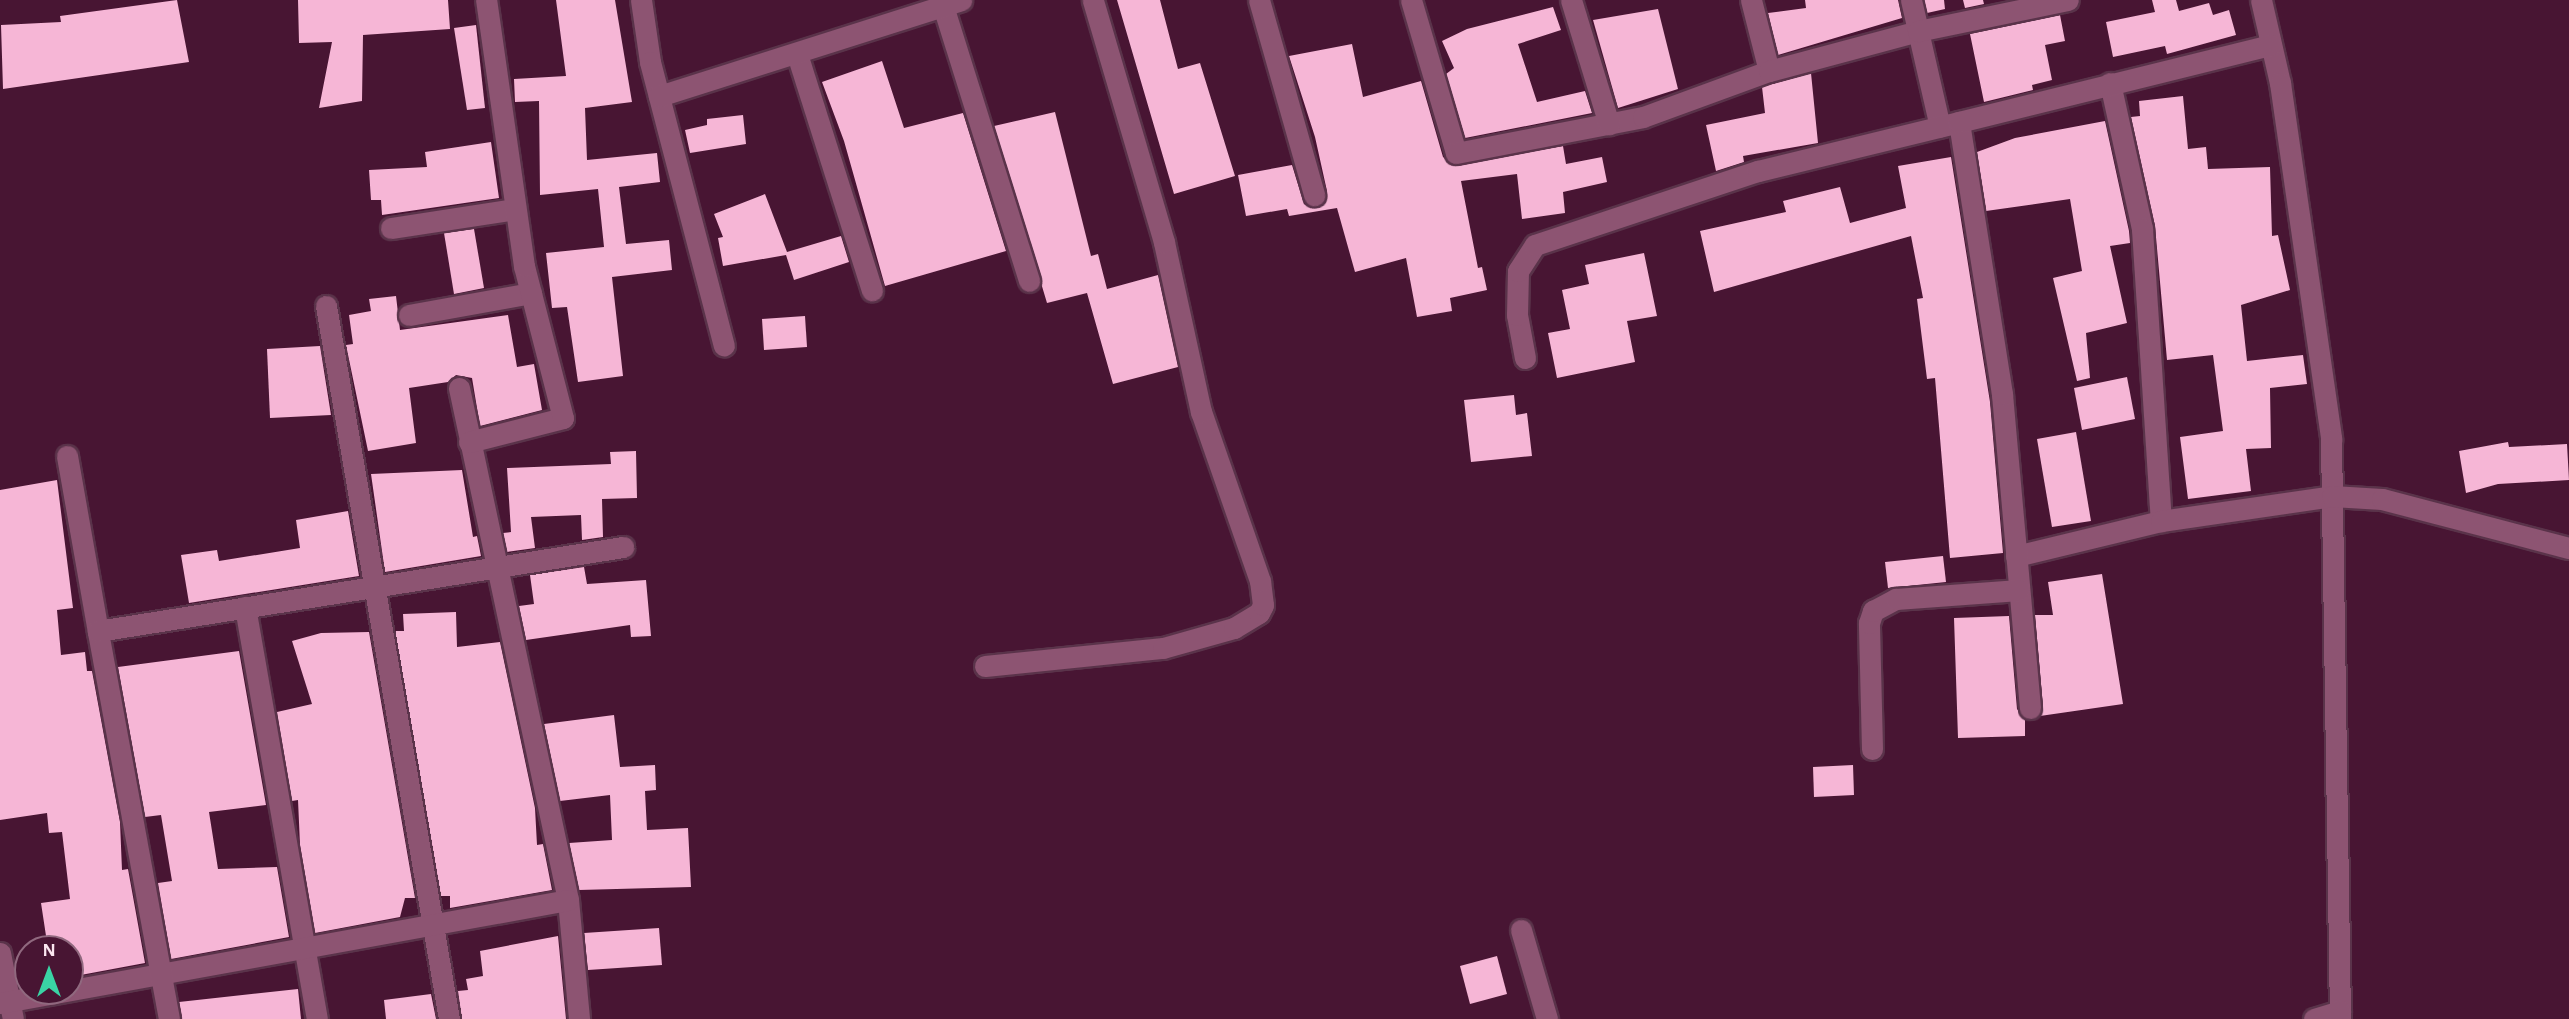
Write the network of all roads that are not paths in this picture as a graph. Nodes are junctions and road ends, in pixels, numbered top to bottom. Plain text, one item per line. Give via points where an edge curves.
1 (486, 0) edge
2 (641, 0) edge
3 (1093, 0) edge
4 (1259, 0) edge
5 (1411, 0) edge
6 (1571, 0) edge
7 (1751, 0) edge
8 (1912, 0) edge
9 (2068, 0) edge
10 (2261, 0) edge
11 (952, 3) edge
12 (1918, 31) junction
13 (2271, 44) junction
14 (797, 54) junction
15 (1769, 71) junction
16 (2110, 83) junction
17 (659, 96) junction
18 (1609, 124) junction
19 (1950, 125) junction
20 (1314, 195) dead end
21 (516, 209) junction
22 (391, 228) dead end
23 (1029, 281) dead end
24 (873, 290) dead end
25 (531, 293) junction
26 (326, 306) dead end
27 (409, 315) dead end
28 (724, 346) dead end
29 (1525, 358) dead end
30 (459, 388) dead end
31 (469, 442) junction
32 (67, 456) dead end
33 (2332, 496) junction
34 (2161, 521) junction
35 (623, 547) dead end
36 (2569, 548) edge
37 (2016, 556) junction
38 (496, 570) junction
39 (376, 585) junction
40 (2019, 590) junction
41 (244, 607) junction
42 (98, 631) junction
43 (985, 666) dead end
44 (2029, 708) dead end
45 (1872, 749) dead end
46 (568, 900) junction
47 (435, 925) junction
48 (1521, 930) dead end
49 (307, 949) junction
50 (0, 953) edge
51 (162, 976) junction
52 (7, 1008) edge
53 (2340, 1015) edge
54 (169, 1019) edge
55 (317, 1019) edge
56 (449, 1019) edge
57 (579, 1019) edge
58 (1546, 1019) edge
59 (2314, 1019) edge

1 - 21 street
2 - 17 street
3 - 43 street via 1164,242 1201,412 1260,581 1263,605 1234,628 1163,648
4 - 20 street
5 - 18 street via 1457,153
6 - 18 street
7 - 15 street
8 - 12 street
9 - 12 street
10 - 13 street
11 - 14 street
11 - 23 street
12 - 15 street
12 - 19 street
13 - 16 street
13 - 33 street via 2331,439
14 - 17 street
14 - 24 street
15 - 18 street via 1643,117
16 - 19 street
16 - 34 street via 2142,229
17 - 28 street
19 - 29 street via 1758,171 1535,245 1518,271 1517,314
19 - 37 street via 2002,394
21 - 22 street
21 - 25 street
25 - 27 street
25 - 31 street via 563,418
26 - 39 street
30 - 31 street
31 - 38 street
32 - 42 street
33 - 34 street
33 - 36 street via 2382,499
33 - 53 street
34 - 37 street
35 - 38 street
37 - 40 street
38 - 39 street
38 - 46 street
39 - 41 street
39 - 47 street
40 - 44 street
40 - 45 street via 1896,599 1873,611 1869,622
41 - 42 street
41 - 49 street
42 - 51 street
46 - 47 street
46 - 57 street
47 - 49 street
47 - 56 street
48 - 58 street
49 - 51 street
49 - 55 street
50 - 52 street
51 - 52 street
51 - 54 street
53 - 59 street

